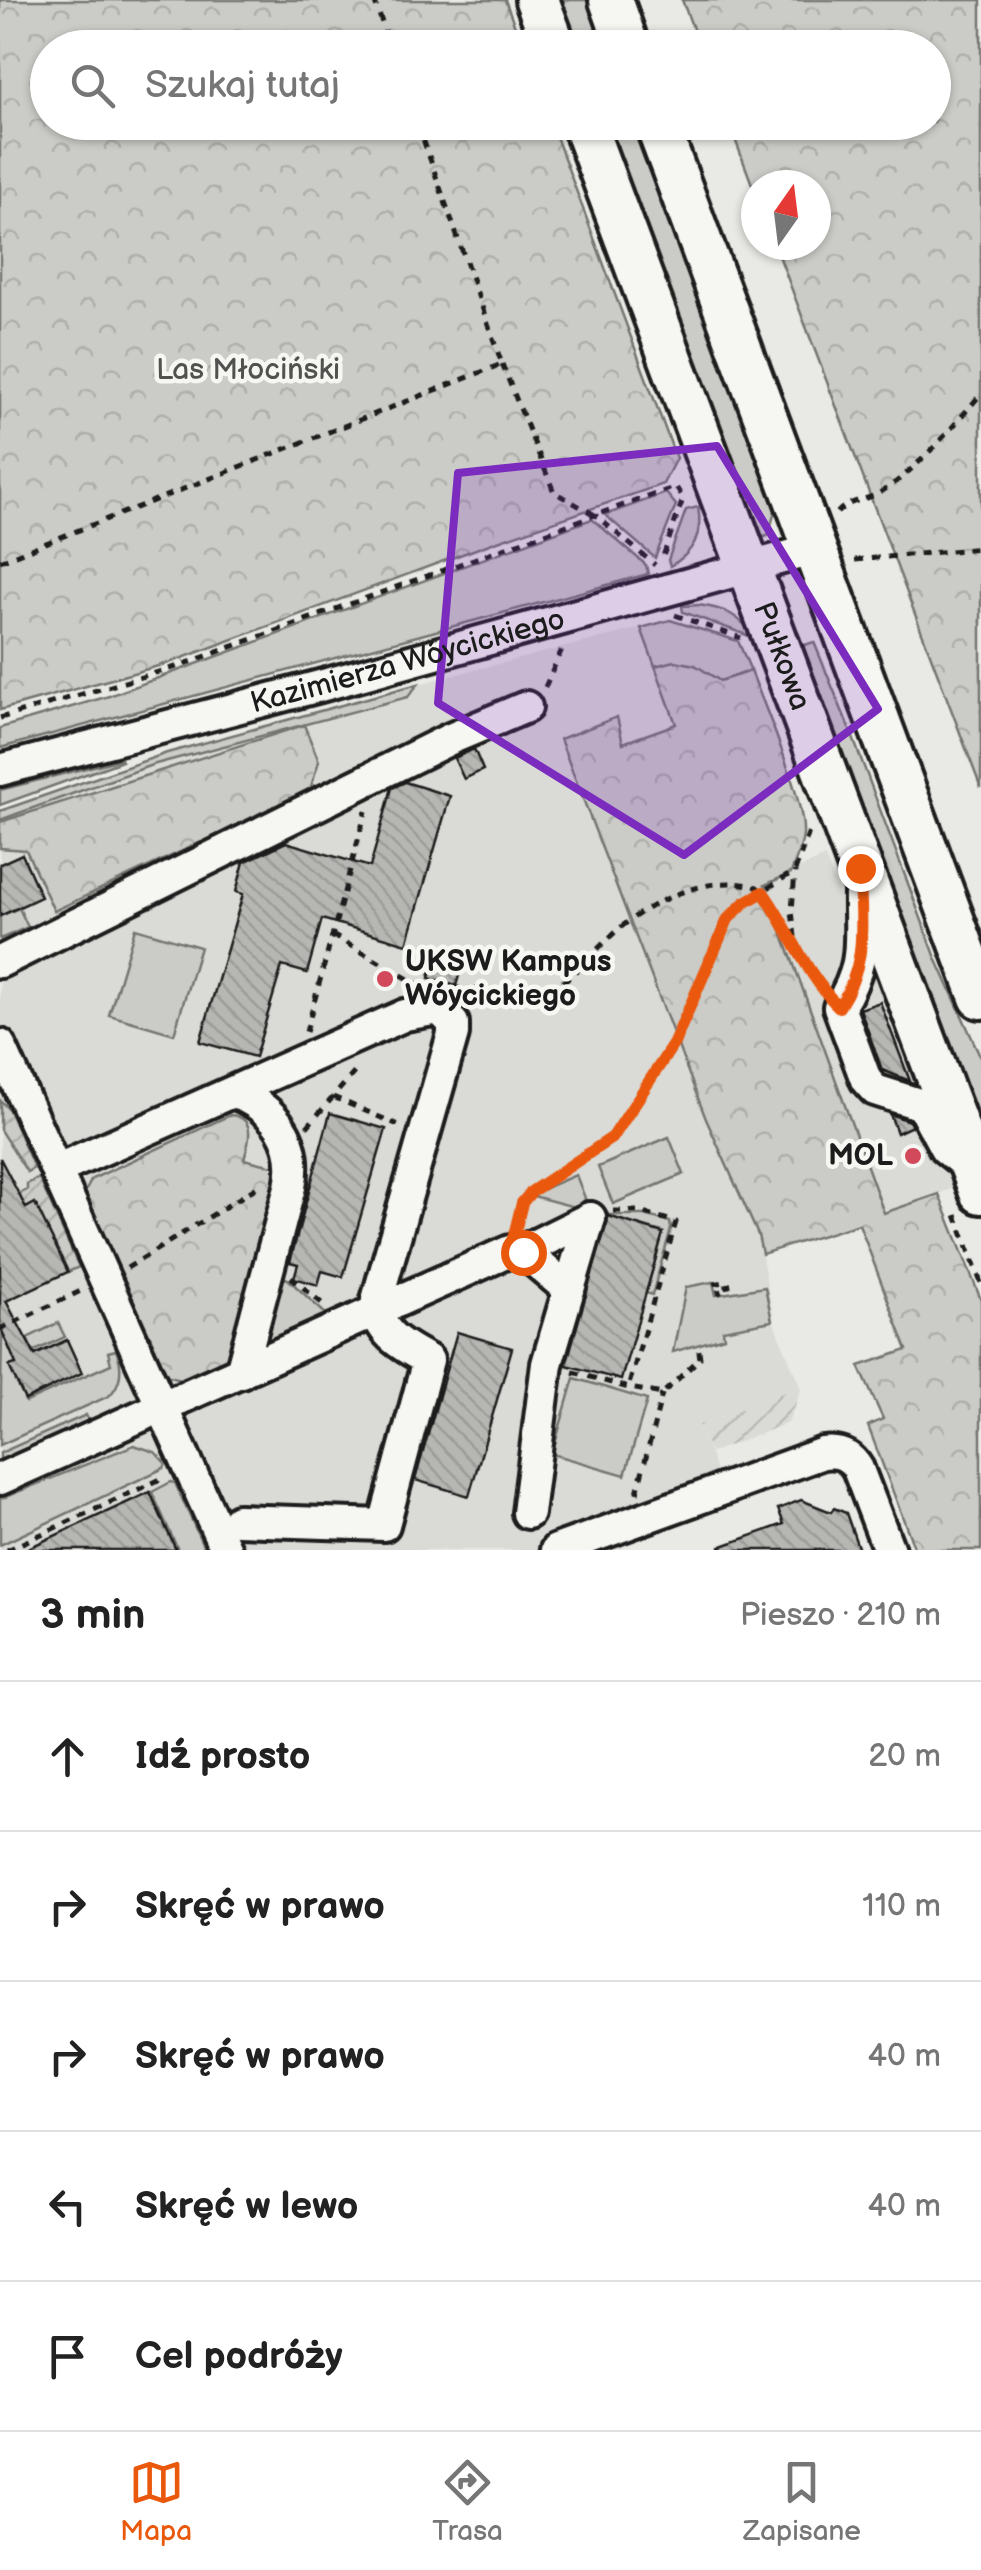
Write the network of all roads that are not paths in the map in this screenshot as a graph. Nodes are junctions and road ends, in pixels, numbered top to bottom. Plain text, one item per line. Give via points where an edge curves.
1 (538, 0) edge
2 (611, 0) edge
3 (549, 30) edge
4 (622, 30) edge
5 (590, 140) edge
6 (663, 140) edge
7 (829, 543) junction
8 (748, 568) junction
9 (526, 707) road end
10 (0, 770) edge
11 (860, 868) junction
12 (0, 962) edge
13 (981, 997) edge
14 (0, 1045) edge
15 (233, 1092) junction
16 (56, 1170) junction
17 (977, 1181) edge
18 (516, 1251) junction
19 (569, 1290) junction
20 (376, 1313) junction
21 (240, 1372) junction
22 (162, 1408) junction
23 (0, 1479) edge
24 (528, 1513) dead end
25 (238, 1520) dead end
26 (226, 1550) edge
27 (556, 1550) edge
28 (889, 1550) edge

1 - 3 highway
2 - 4 highway
5 - 8 highway, Pułkowa
6 - 7 highway
7 - 8 street, Kazimierza Wóycickiego
7 - 13 highway
8 - 10 street, Kazimierza Wóycickiego
8 - 11 highway, Pułkowa
9 - 12 street
11 - 17 highway, Pułkowa
11 - 17 street via 862,956 839,1007 866,1080 875,1090 922,1104 945,1148
14 - 16 street
15 - 16 street
15 - 20 street via 404,1015 431,1008 452,1023
15 - 21 street via 273,1115 289,1144 293,1172
16 - 22 street
18 - 19 street
18 - 19 street via 590,1218
18 - 20 street
19 - 24 street via 546,1364
20 - 21 street
20 - 25 street via 392,1337 428,1360 384,1525
21 - 22 street
22 - 23 street
22 - 26 street
27 - 28 street via 824,1453 844,1455 858,1469

